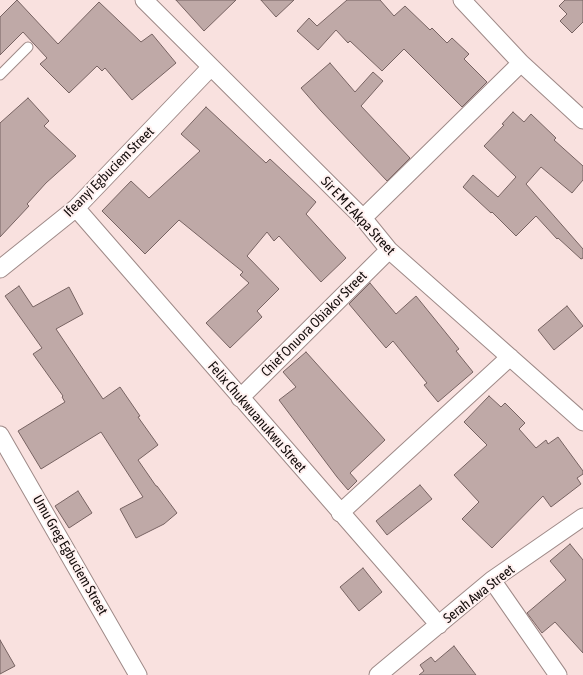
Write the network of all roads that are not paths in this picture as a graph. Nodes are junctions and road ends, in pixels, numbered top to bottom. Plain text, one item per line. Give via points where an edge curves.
1 (144, 0) edge
2 (462, 0) edge
3 (28, 47) dead end
4 (522, 62) junction
5 (211, 67) junction
6 (0, 75) edge
7 (583, 120) edge
8 (76, 208) junction
9 (363, 218) junction
10 (389, 250) junction
11 (0, 269) edge
12 (510, 357) junction
13 (240, 398) junction
14 (583, 422) edge
15 (0, 435) edge
16 (340, 513) junction
17 (583, 517) edge
18 (492, 580) junction
19 (439, 625) junction
20 (138, 675) edge
21 (378, 675) edge
22 (558, 675) edge

1 - 5 street, Sir E M E Akpa Street
2 - 4 street
3 - 6 lane
4 - 7 street
4 - 9 street
5 - 8 street, Ifeanyi Egbuciem Street
5 - 9 street, Sir E M E Akpa Street
8 - 11 street, Ifeanyi Egbuciem Street
8 - 13 street, Felix Chukwuanukwu Street
9 - 10 street, Sir E M E Akpa Street
10 - 12 street, Sir E M E Akpa Street
10 - 13 street, Chief Onuora Obiakor Street
12 - 14 street, Sir E M E Akpa Street
12 - 16 street
13 - 16 street, Felix Chukwuanukwu Street
15 - 20 street, Umu Greg Egbuciem Street
16 - 19 street, Felix Chukwuanukwu Street
17 - 18 street, Serah Awa Street
18 - 19 street, Serah Awa Street
18 - 22 street
19 - 21 street, Serah Awa Street

